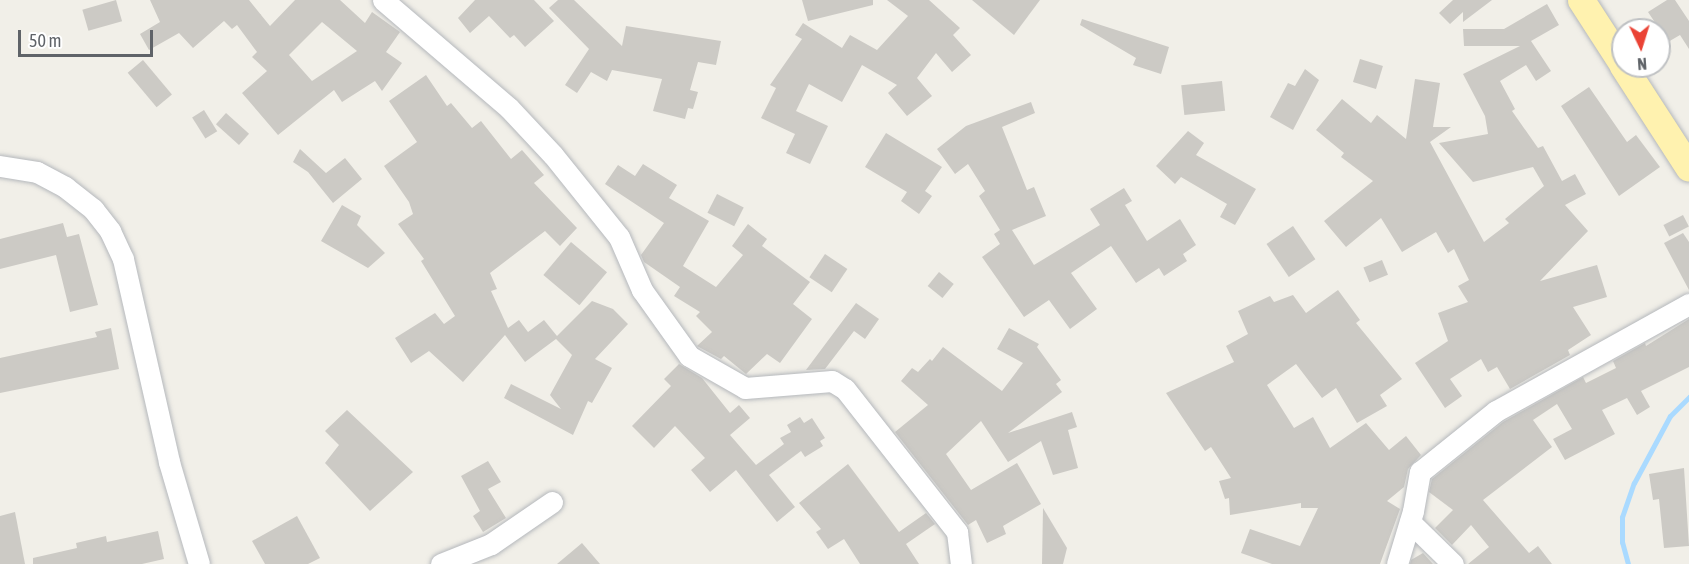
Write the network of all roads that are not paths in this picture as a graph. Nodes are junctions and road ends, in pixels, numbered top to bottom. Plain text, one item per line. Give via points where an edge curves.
1 (383, 0) edge
2 (1581, 0) edge
3 (1611, 47) edge
4 (1631, 78) edge
5 (0, 166) edge
6 (1689, 168) edge
7 (1689, 304) edge
8 (552, 502) dead end
9 (1410, 522) junction
10 (474, 557) edge
11 (200, 564) edge
12 (441, 564) edge
13 (961, 564) edge
14 (1396, 564) edge
15 (1453, 564) edge

1 - 13 street via 509,108 553,155 619,237 642,290 689,356 745,387 775,383 819,385 832,381 845,388 957,532
2 - 3 main road
4 - 6 main road
5 - 11 street via 37,172 65,187 93,209 110,231 123,259 169,462
7 - 9 street via 1496,411 1462,436 1420,472
8 - 10 street
9 - 14 street
9 - 15 street
10 - 12 street

